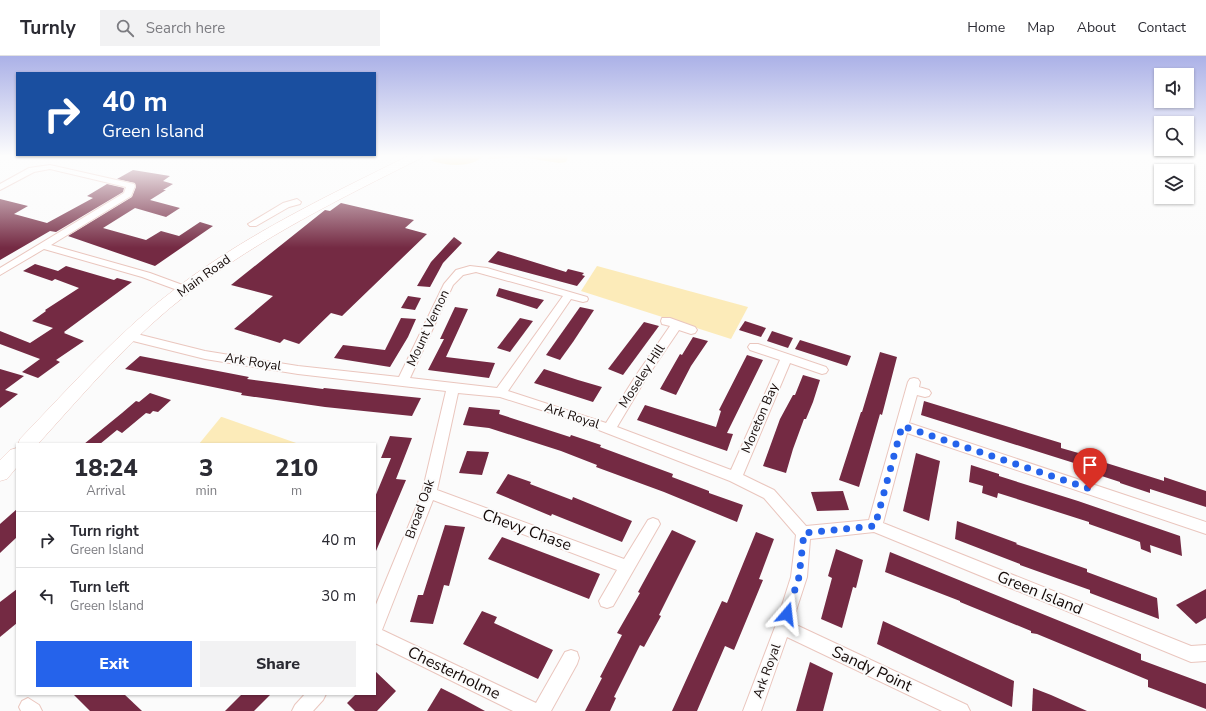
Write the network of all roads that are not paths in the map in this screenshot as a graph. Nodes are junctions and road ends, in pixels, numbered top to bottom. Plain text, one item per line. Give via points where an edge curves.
1 (131, 187) edge
2 (357, 187) edge
3 (296, 202) dead end
4 (253, 224) dead end
5 (44, 246) junction
6 (0, 272) edge
7 (184, 289) junction
8 (569, 295) junction
9 (583, 299) dead end
10 (691, 330) dead end
11 (129, 336) junction
12 (754, 347) dead end
13 (786, 359) junction
14 (822, 370) dead end
15 (403, 381) junction
16 (453, 388) junction
17 (500, 393) junction
18 (926, 393) dead end
19 (902, 426) junction
20 (610, 428) junction
21 (28, 443) edge
22 (16, 456) edge
23 (0, 473) edge
24 (735, 477) junction
25 (429, 493) junction
26 (653, 524) dead end
27 (875, 526) junction
28 (1206, 528) edge
29 (804, 533) junction
30 (626, 567) junction
31 (607, 601) dead end
32 (376, 625) edge
33 (784, 627) junction
34 (376, 635) edge
35 (1206, 653) edge
36 (571, 658) dead end
37 (316, 695) edge
38 (301, 711) edge
39 (532, 711) edge
40 (541, 711) edge
41 (752, 711) edge
42 (961, 711) edge

1 - 5 street via 128,194
2 - 7 main road, Main Road via 283,224
3 - 4 street
5 - 6 street
5 - 7 street via 146,275
7 - 11 main road, Main Road
8 - 9 street, Mount Vernon
8 - 15 street, Mount Vernon via 483,270 461,270 445,290
8 - 17 street
10 - 20 street, Moseley Hill via 671,323
11 - 15 street, Ark Royal via 204,355 341,376
11 - 21 main road, Main Road
12 - 13 street
13 - 14 street
13 - 24 street, Moreton Bay
15 - 16 street, Ark Royal
16 - 17 street, Ark Royal
16 - 25 street, Broad Oak
17 - 20 street, Ark Royal
18 - 19 street via 913,386
19 - 27 street
19 - 28 street
20 - 24 street, Ark Royal
22 - 23 main road
24 - 29 street, Ark Royal via 769,494
25 - 30 street, Chevy Chase
25 - 32 street, Broad Oak
26 - 30 street
27 - 29 street, Green Island
27 - 35 street, Green Island via 1191,654
29 - 33 street, Ark Royal via 799,577
30 - 31 street
33 - 41 street, Ark Royal
33 - 42 street, Sandy Point
34 - 39 street, Chesterholme
36 - 40 street
37 - 38 street

